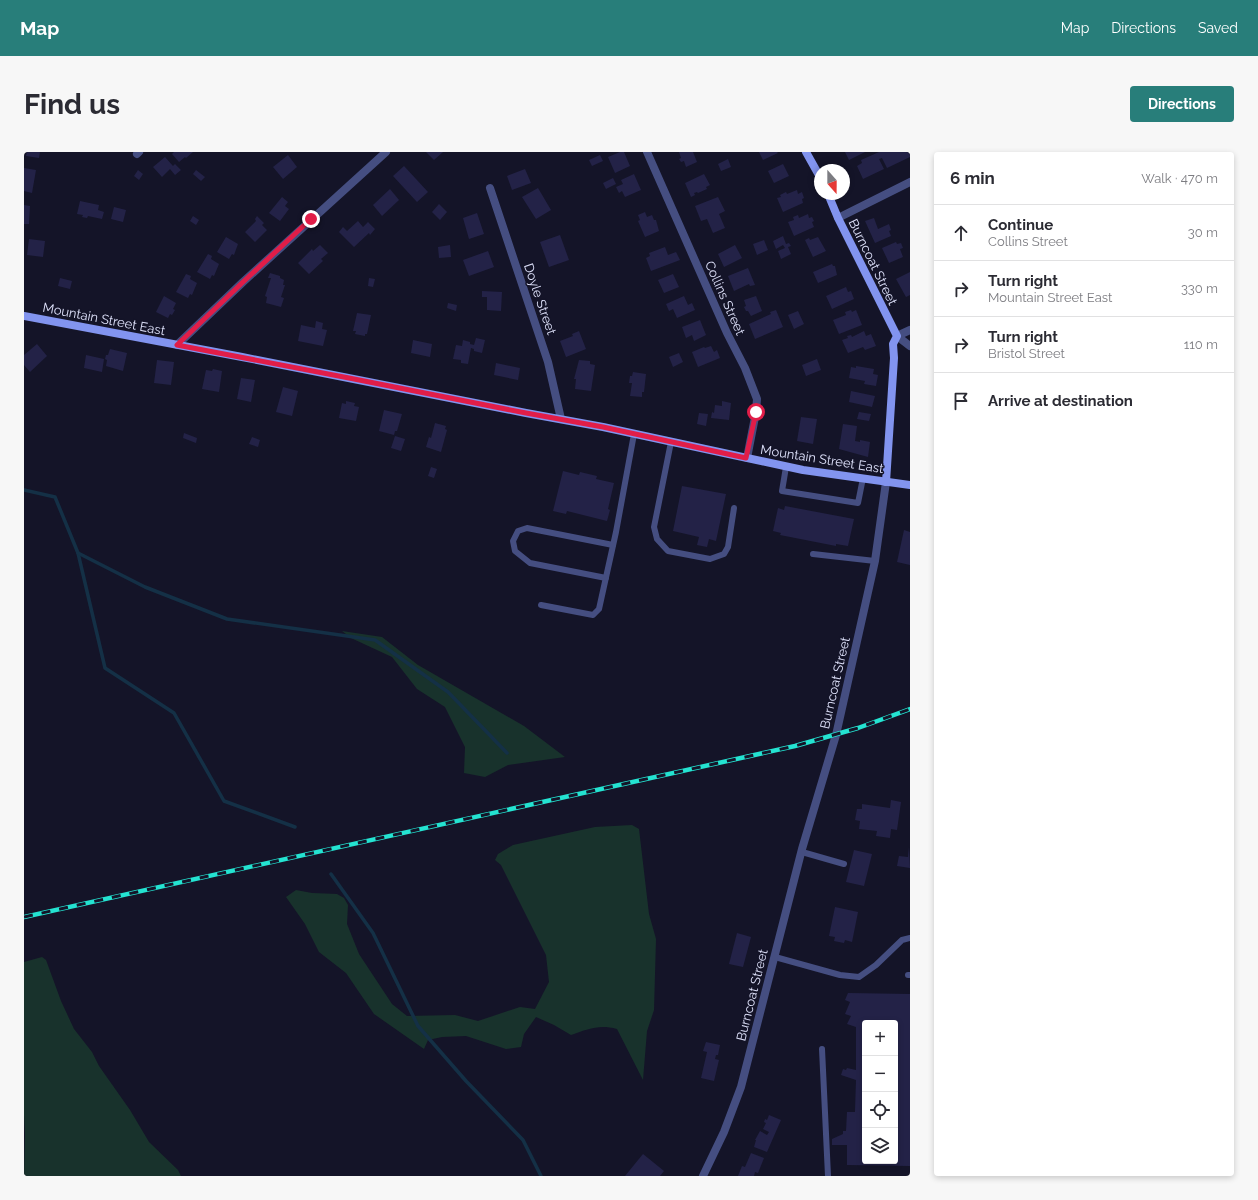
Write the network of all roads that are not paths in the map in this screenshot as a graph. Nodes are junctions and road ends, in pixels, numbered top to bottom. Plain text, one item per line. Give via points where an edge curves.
1 (386, 152) edge
2 (647, 152) edge
3 (806, 152) edge
4 (814, 166) edge
5 (910, 182) edge
6 (490, 188) dead end
7 (830, 200) edge
8 (838, 218) junction
9 (24, 316) edge
10 (910, 330) edge
11 (897, 336) junction
12 (177, 345) junction
13 (910, 346) edge
14 (561, 419) junction
15 (634, 434) junction
16 (671, 442) junction
17 (746, 458) junction
18 (786, 467) junction
19 (863, 478) junction
20 (886, 482) junction
21 (910, 485) edge
22 (734, 508) dead end
23 (613, 544) junction
24 (813, 554) dead end
25 (875, 561) junction
26 (606, 578) junction
27 (540, 605) dead end
28 (802, 852) junction
29 (844, 864) dead end
30 (910, 938) edge
31 (775, 957) junction
32 (822, 1049) dead end
33 (703, 1176) edge
34 (828, 1176) edge

1 - 12 street
2 - 17 street, Collins Street via 757,399
3 - 4 main road
5 - 8 street
6 - 14 street, Doyle Street via 548,362
7 - 8 main road, Burncoat Street
8 - 11 main road, Burncoat Street
9 - 12 main road, Mountain Street East
10 - 11 street
11 - 13 street
11 - 20 main road, Burncoat Street via 893,344
12 - 14 main road, Mountain Street East
14 - 15 main road, Mountain Street East
15 - 16 main road, Mountain Street East
15 - 23 lane
16 - 17 main road, Mountain Street East
16 - 22 lane via 654,527 657,539 668,551 710,559 724,554 728,547
17 - 18 main road, Mountain Street East
18 - 19 main road, Mountain Street East
18 - 19 lane via 782,491 858,503
19 - 20 main road, Mountain Street East
20 - 21 main road, Mountain Street East
20 - 25 street, Burncoat Street
23 - 26 lane
23 - 26 lane via 527,528 518,531 513,541 515,551 530,563
24 - 25 lane
25 - 28 street, Burncoat Street via 836,735
26 - 27 lane via 599,609 594,615
28 - 29 lane
28 - 31 street, Burncoat Street
30 - 31 lane via 902,940 876,965 859,976 840,976
31 - 33 street, Burncoat Street via 741,1087
32 - 34 lane

